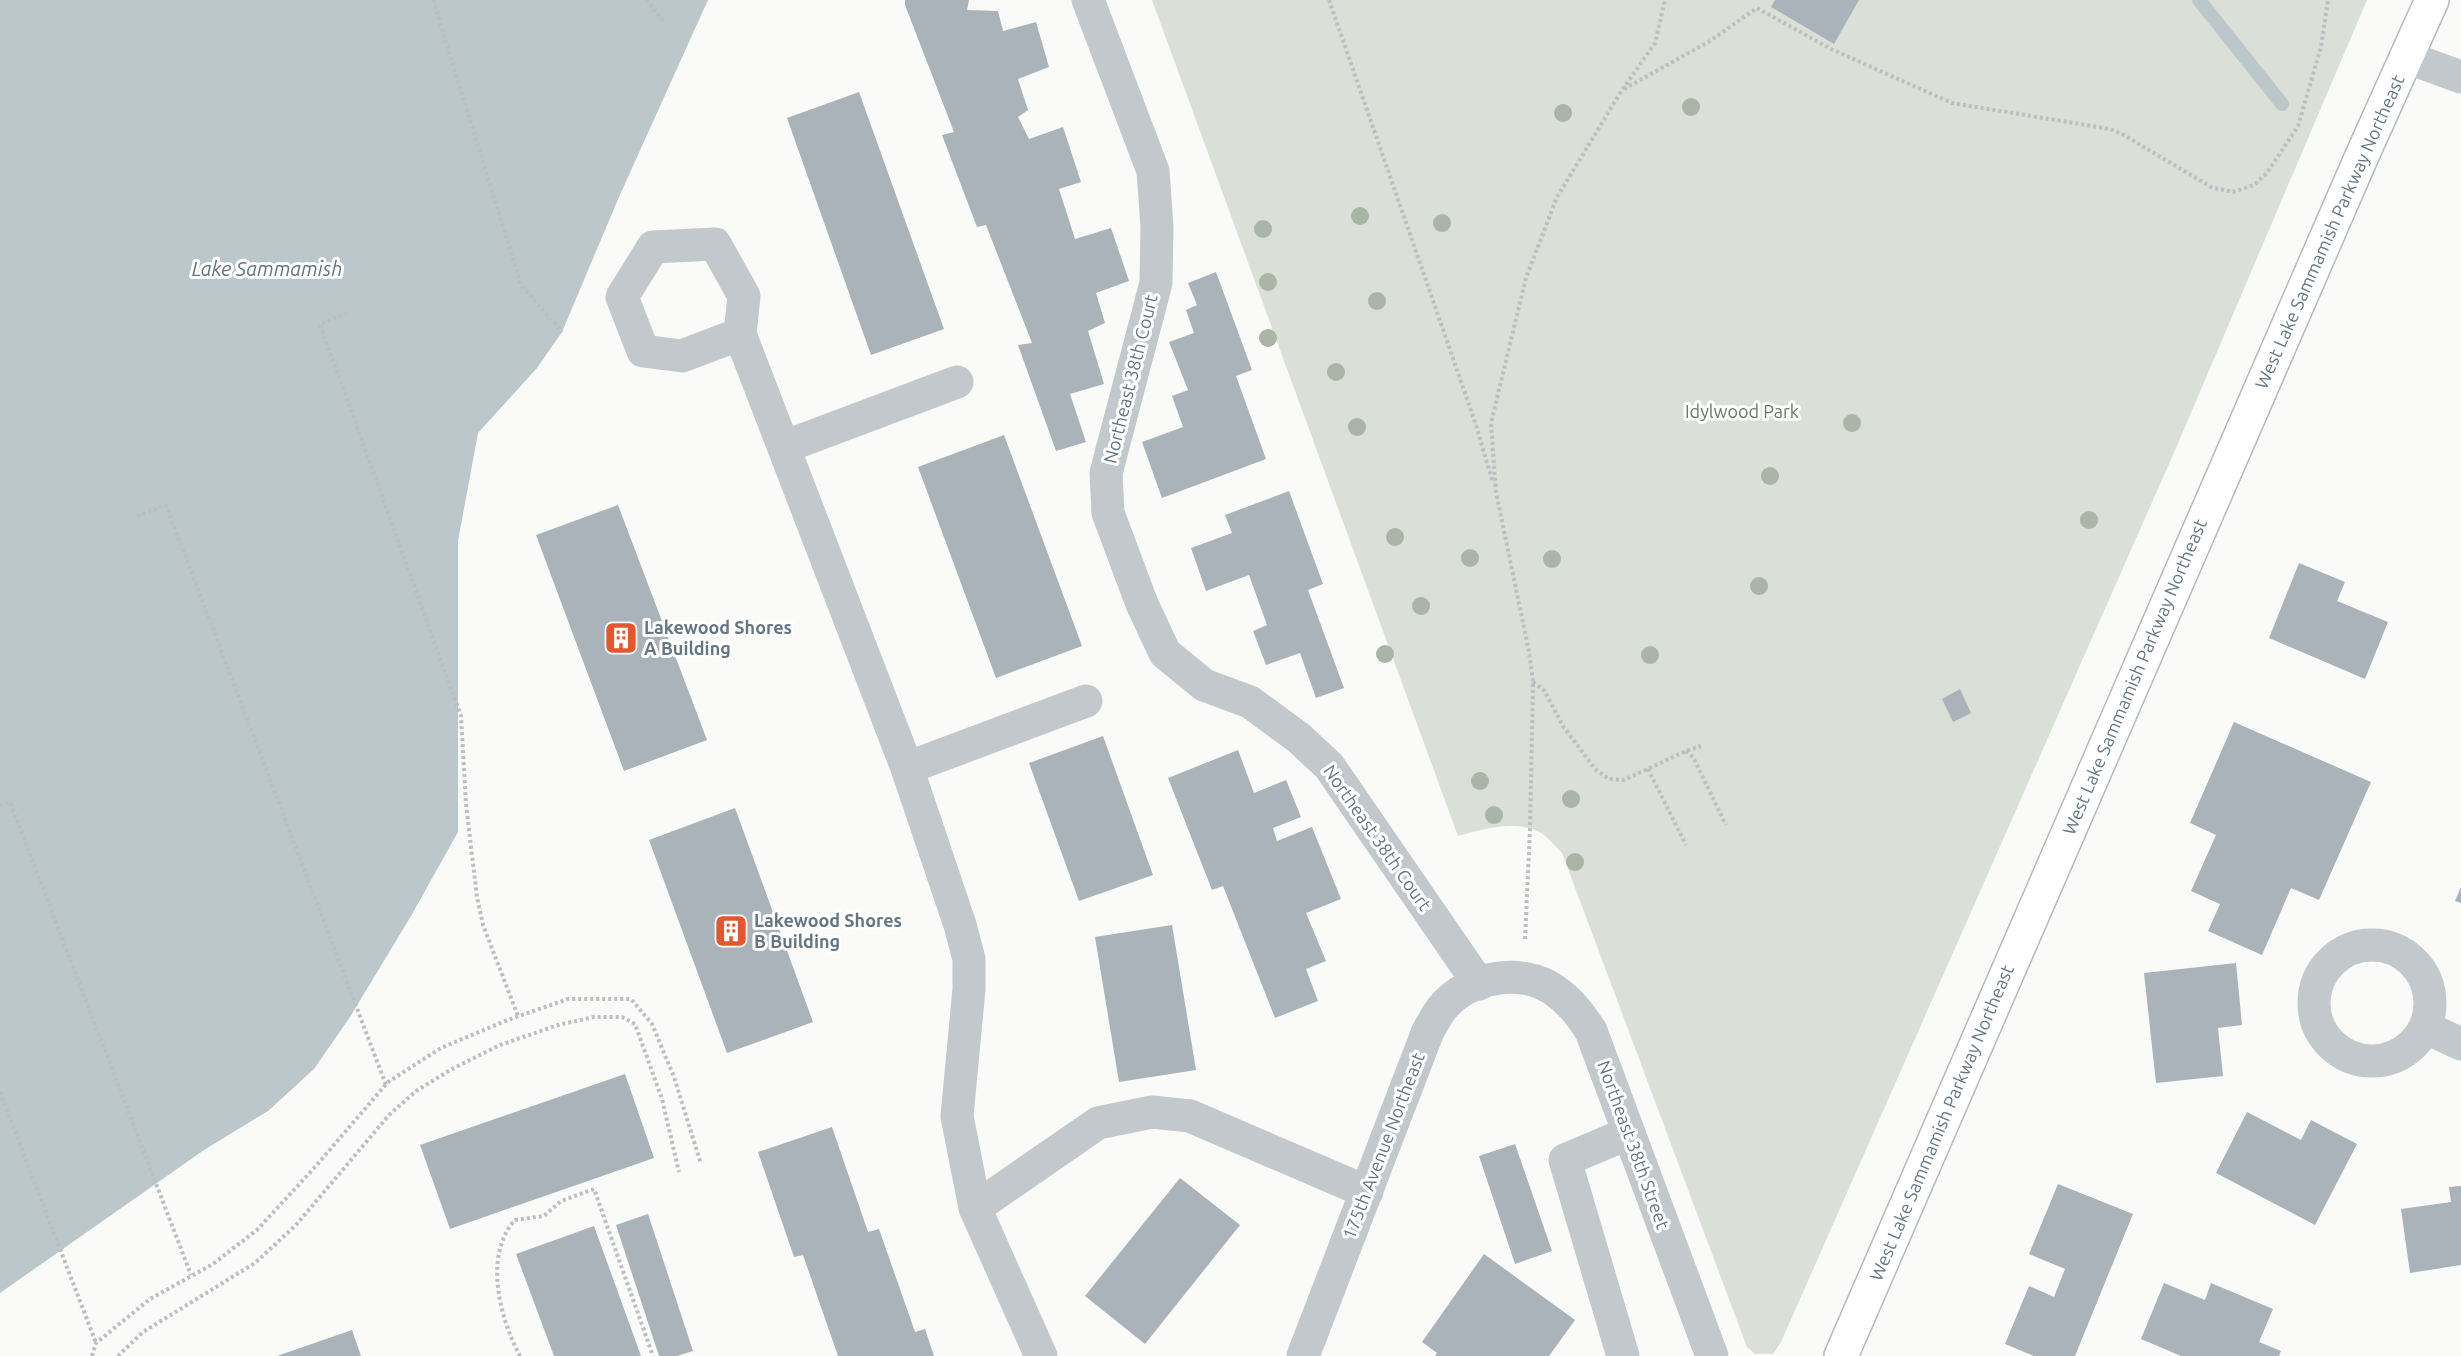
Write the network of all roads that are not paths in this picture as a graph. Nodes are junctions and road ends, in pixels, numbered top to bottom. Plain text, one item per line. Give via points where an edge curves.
1 (1088, 0) edge
2 (2432, 0) edge
3 (2406, 57) junction
4 (2461, 77) edge
5 (740, 334) dead end
6 (957, 382) dead end
7 (784, 447) junction
8 (1086, 700) dead end
9 (907, 768) junction
10 (1504, 980) junction
11 (2425, 1027) dead end
12 (2461, 1044) edge
13 (1629, 1133) junction
14 (1367, 1192) junction
15 (975, 1208) junction
16 (1849, 1353) edge
17 (1041, 1356) edge
18 (1303, 1356) edge
19 (1623, 1356) edge
20 (1712, 1356) edge

1 - 10 street, Northeast 38th Court via 1153,171 1155,283 1107,473 1108,513 1142,603 1166,653 1204,685 1250,702 1329,766
2 - 3 main road, West Lake Sammamish Parkway Northeast
3 - 4 street
3 - 16 main road, West Lake Sammamish Parkway Northeast
5 - 7 street
6 - 7 street
7 - 9 street
8 - 9 street
9 - 15 street via 969,959 957,1116
10 - 13 street, Northeast 38th Street via 1552,988 1575,1006 1591,1031
10 - 14 street, 175th Avenue Northeast via 1466,988 1443,1006 1428,1031
11 - 12 street
13 - 19 street via 1565,1160
13 - 20 street, Northeast 38th Street
14 - 15 street via 1190,1116 1152,1112 1098,1123
14 - 18 street, 175th Avenue Northeast
15 - 17 street

